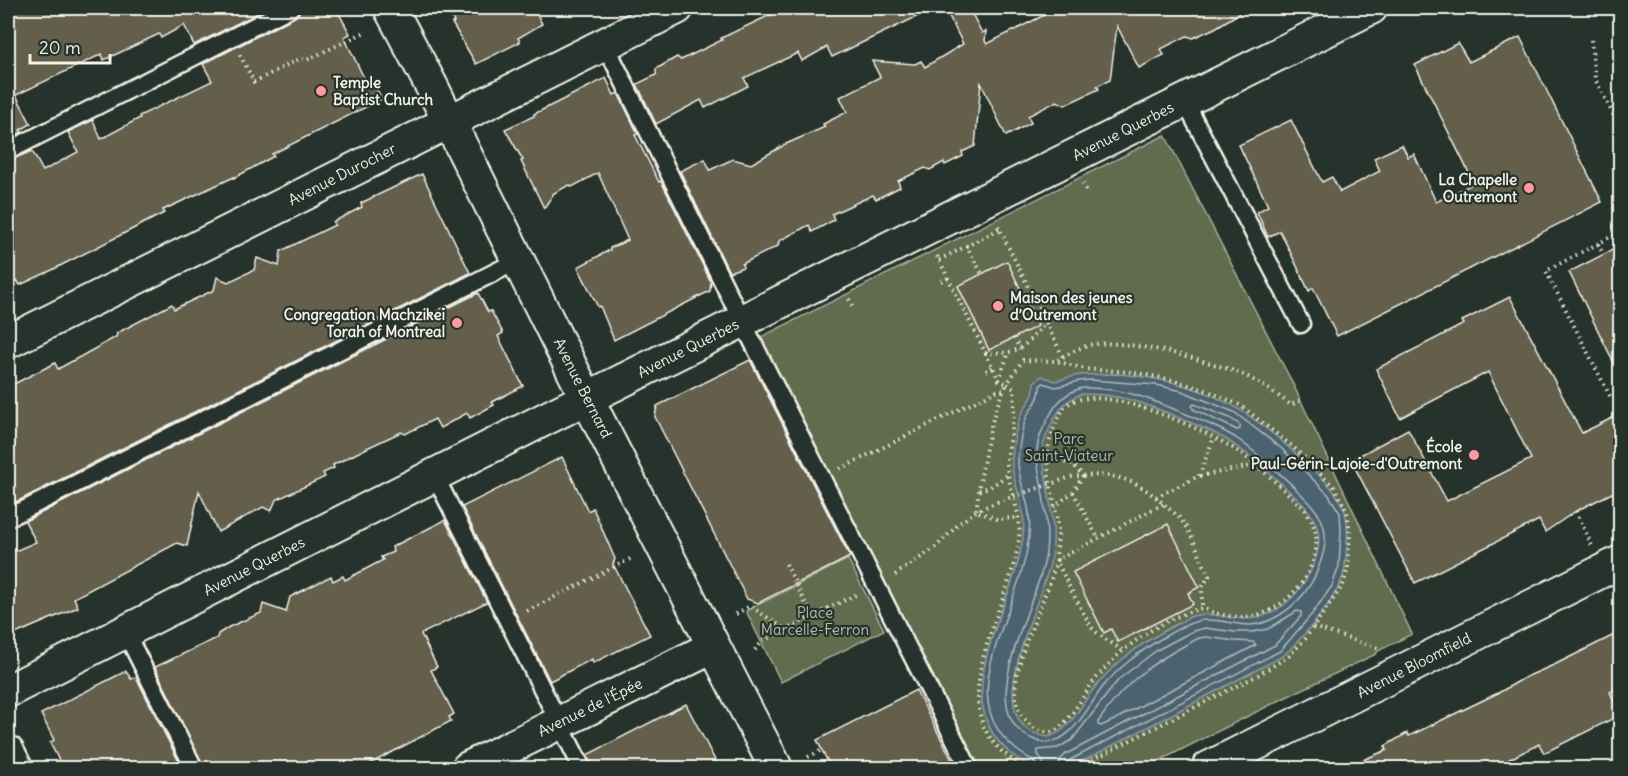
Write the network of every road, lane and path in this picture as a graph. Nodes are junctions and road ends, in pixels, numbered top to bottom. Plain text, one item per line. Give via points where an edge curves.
1 (290, 8) edge
2 (390, 8) edge
3 (677, 8) edge
4 (1371, 8) edge
5 (365, 32) dead end
6 (231, 38) junction
7 (1591, 40) dead end
8 (605, 44) junction
9 (1184, 100) junction
10 (448, 120) junction
11 (1620, 128) edge
12 (8, 151) edge
13 (997, 224) dead end
14 (1000, 230) junction
15 (1620, 232) edge
16 (1598, 244) junction
17 (936, 254) dead end
18 (1603, 254) dead end
19 (972, 256) dead end
20 (519, 260) junction
21 (939, 260) junction
22 (981, 274) dead end
23 (948, 278) junction
24 (941, 281) dead end
25 (742, 321) junction
26 (1046, 323) junction
27 (1301, 324) dead end
28 (1014, 338) dead end
29 (8, 342) edge
30 (1019, 350) junction
31 (986, 353) junction
32 (1008, 354) junction
33 (1063, 357) junction
34 (1023, 360) junction
35 (1056, 361) junction
36 (993, 367) junction
37 (986, 371) dead end
38 (999, 380) junction
39 (1007, 384) junction
40 (1003, 390) junction
41 (1610, 396) dead end
42 (587, 399) junction
43 (1303, 399) dead end
44 (1214, 437) junction
45 (1047, 459) junction
46 (1257, 465) junction
47 (832, 473) dead end
48 (1009, 474) junction
49 (435, 476) junction
50 (1083, 476) junction
51 (1199, 476) junction
52 (979, 490) junction
53 (1073, 492) junction
54 (1156, 497) junction
55 (997, 502) dead end
56 (1163, 504) junction
57 (1054, 507) junction
58 (1576, 511) dead end
59 (8, 518) edge
60 (1020, 518) junction
61 (1098, 538) junction
62 (1592, 546) dead end
63 (634, 557) dead end
64 (1057, 560) junction
65 (1620, 562) edge
66 (786, 564) dead end
67 (1202, 608) junction
68 (736, 614) dead end
69 (812, 616) dead end
70 (507, 620) junction
71 (1313, 627) junction
72 (786, 630) dead end
73 (125, 631) junction
74 (713, 647) junction
75 (1122, 651) junction
76 (1387, 651) dead end
77 (8, 691) edge
78 (558, 723) junction
79 (822, 750) dead end
80 (8, 752) edge
81 (808, 757) dead end
82 (16, 768) edge
83 (194, 768) edge
84 (468, 768) edge
85 (582, 768) edge
86 (776, 768) edge
87 (969, 768) edge
88 (1027, 768) edge
89 (1076, 768) edge
90 (1208, 768) edge

1 - 6 lane
2 - 10 street, Avenue Bernard
3 - 8 street, Avenue Durocher
4 - 9 street, Avenue Querbes
5 - 6 path via 254,82
6 - 12 lane
7 - 11 path via 1595,79
8 - 10 street, Avenue Durocher
8 - 25 lane
9 - 25 street, Avenue Querbes
9 - 27 lane
10 - 20 street, Avenue Bernard
10 - 29 street, Avenue Durocher
13 - 14 path
14 - 21 path
14 - 26 path
15 - 16 path
16 - 18 path
16 - 41 path via 1546,271
17 - 21 path
19 - 22 path
20 - 42 street, Avenue Bernard
20 - 59 lane
21 - 23 path
23 - 24 path
23 - 31 path
25 - 42 street, Avenue Querbes
25 - 87 lane
26 - 30 path
26 - 33 path
28 - 30 path
30 - 32 path
30 - 34 path
31 - 32 path
31 - 36 path
32 - 38 path
33 - 35 path
33 - 43 path via 1090,345 1144,348 1233,371 1291,405
34 - 35 path
34 - 39 path
35 - 71 path via 1085,369 1173,380 1235,402 1292,446 1334,487 1349,516 1348,568 1338,595
36 - 37 path
36 - 38 path
38 - 39 path
39 - 40 path
39 - 48 path via 1014,389 1015,405
40 - 47 path
40 - 52 path
42 - 49 street, Avenue Querbes
42 - 74 street, Avenue Bernard
44 - 45 path via 1137,405 1081,398 1066,406 1050,436
44 - 46 path
44 - 51 path
45 - 50 path via 1072,464
45 - 57 path
46 - 51 path
46 - 67 path via 1310,517 1316,537 1311,564 1292,594 1263,613 1233,616
48 - 52 path
48 - 60 path
49 - 70 lane
49 - 73 street, Avenue Querbes
50 - 53 path
50 - 54 path via 1116,476
50 - 55 path, bridge
51 - 54 path
52 - 60 path via 976,512 997,519
53 - 57 path
53 - 61 path
54 - 56 path
56 - 61 path
56 - 67 path via 1182,521 1209,576 1203,588
57 - 64 path via 1059,529
58 - 62 path
60 - 88 path via 1016,560 984,649 978,691 987,732 1004,754
61 - 64 path
63 - 70 path
64 - 75 path via 1092,628
64 - 75 path via 1022,654 1016,700 1026,721 1041,731 1054,731
65 - 90 street, Avenue Bloomfield
66 - 69 path
67 - 75 path via 1154,629
68 - 72 path via 750,606
70 - 78 lane
71 - 76 path
71 - 89 path via 1285,659
73 - 77 street, Avenue Querbes
73 - 83 lane
74 - 78 street, Avenue de l'Épée
74 - 86 street, Avenue Bernard
78 - 84 street, Avenue de l'Épée
78 - 85 lane
79 - 81 path
80 - 82 street

